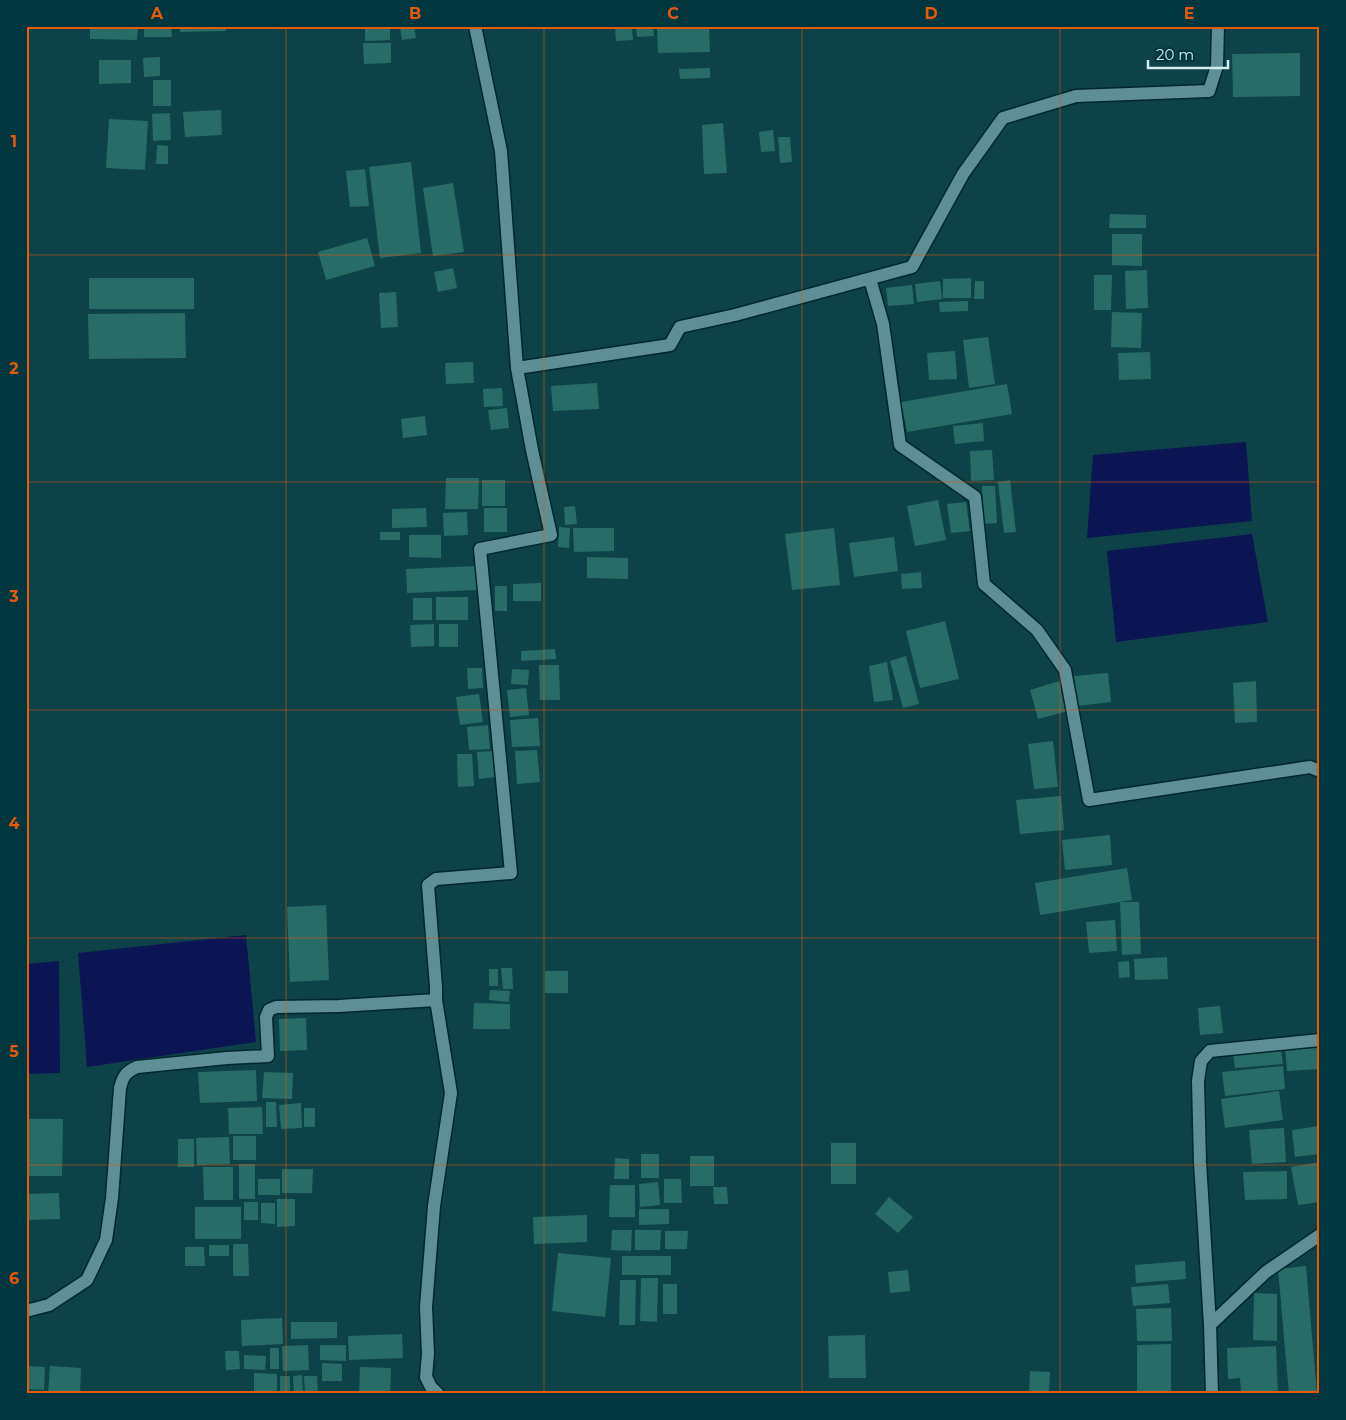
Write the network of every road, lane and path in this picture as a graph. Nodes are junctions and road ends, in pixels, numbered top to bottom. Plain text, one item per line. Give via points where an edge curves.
1 (475, 26) edge
2 (1218, 26) edge
3 (870, 279) junction
4 (517, 368) junction
5 (1320, 771) edge
6 (436, 1000) junction
7 (1320, 1040) edge
8 (1320, 1235) edge
9 (26, 1311) edge
10 (1210, 1325) junction
11 (438, 1394) edge
12 (1212, 1394) edge

1 - 4 street via 501,151
2 - 3 street via 1217,66 1209,91 1076,96 1003,118 963,174 912,267
3 - 4 street via 680,327 670,345
3 - 5 street via 883,324 900,445 975,498 984,584 1037,630 1065,670 1089,800 1310,767
4 - 6 street via 551,535 480,549 511,874 436,879 428,885
6 - 9 street via 276,1007 269,1010 266,1017 268,1056 156,1064 127,1072 122,1077 120,1088 106,1240 87,1280 49,1305
6 - 11 street via 450,1093 434,1206 426,1307 426,1377
7 - 10 street via 1210,1051 1201,1060 1198,1081 1200,1162
8 - 10 street via 1266,1272
10 - 12 street

